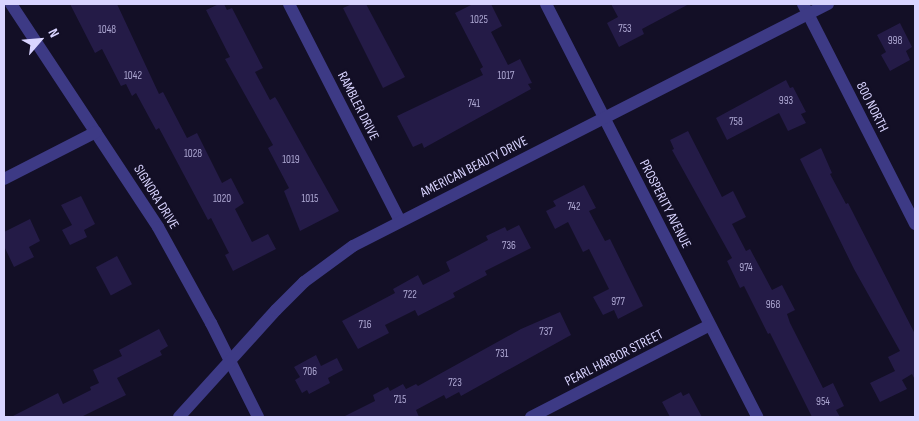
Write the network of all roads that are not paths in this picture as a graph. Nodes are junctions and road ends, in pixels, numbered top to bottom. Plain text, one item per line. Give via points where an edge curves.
1 (11, 4) edge
2 (289, 4) edge
3 (546, 4) edge
4 (828, 4) edge
5 (805, 9) edge
6 (604, 118) junction
7 (96, 132) junction
8 (4, 179) edge
9 (400, 221) junction
10 (915, 224) edge
11 (710, 326) junction
12 (229, 360) junction
13 (179, 417) edge
14 (258, 417) edge
15 (531, 417) edge
16 (757, 417) edge

1 - 7 street, SIGNORA DRIVE
2 - 9 street, RAMBLER DRIVE
3 - 6 street, PROSPERITY AVENUE
4 - 5 street, AMERICAN BEAUTY DRIVE
5 - 6 street, AMERICAN BEAUTY DRIVE
5 - 10 street, 800 NORTH
6 - 9 street, AMERICAN BEAUTY DRIVE
6 - 11 street, PROSPERITY AVENUE
7 - 8 street
7 - 12 street, SIGNORA DRIVE via 158,227
9 - 12 street, AMERICAN BEAUTY DRIVE via 353,246 310,277
11 - 15 street, PEARL HARBOR STREET
11 - 16 street, PROSPERITY AVENUE
12 - 13 street, AMERICAN BEAUTY DRIVE
12 - 14 street, SIGNORA DRIVE

